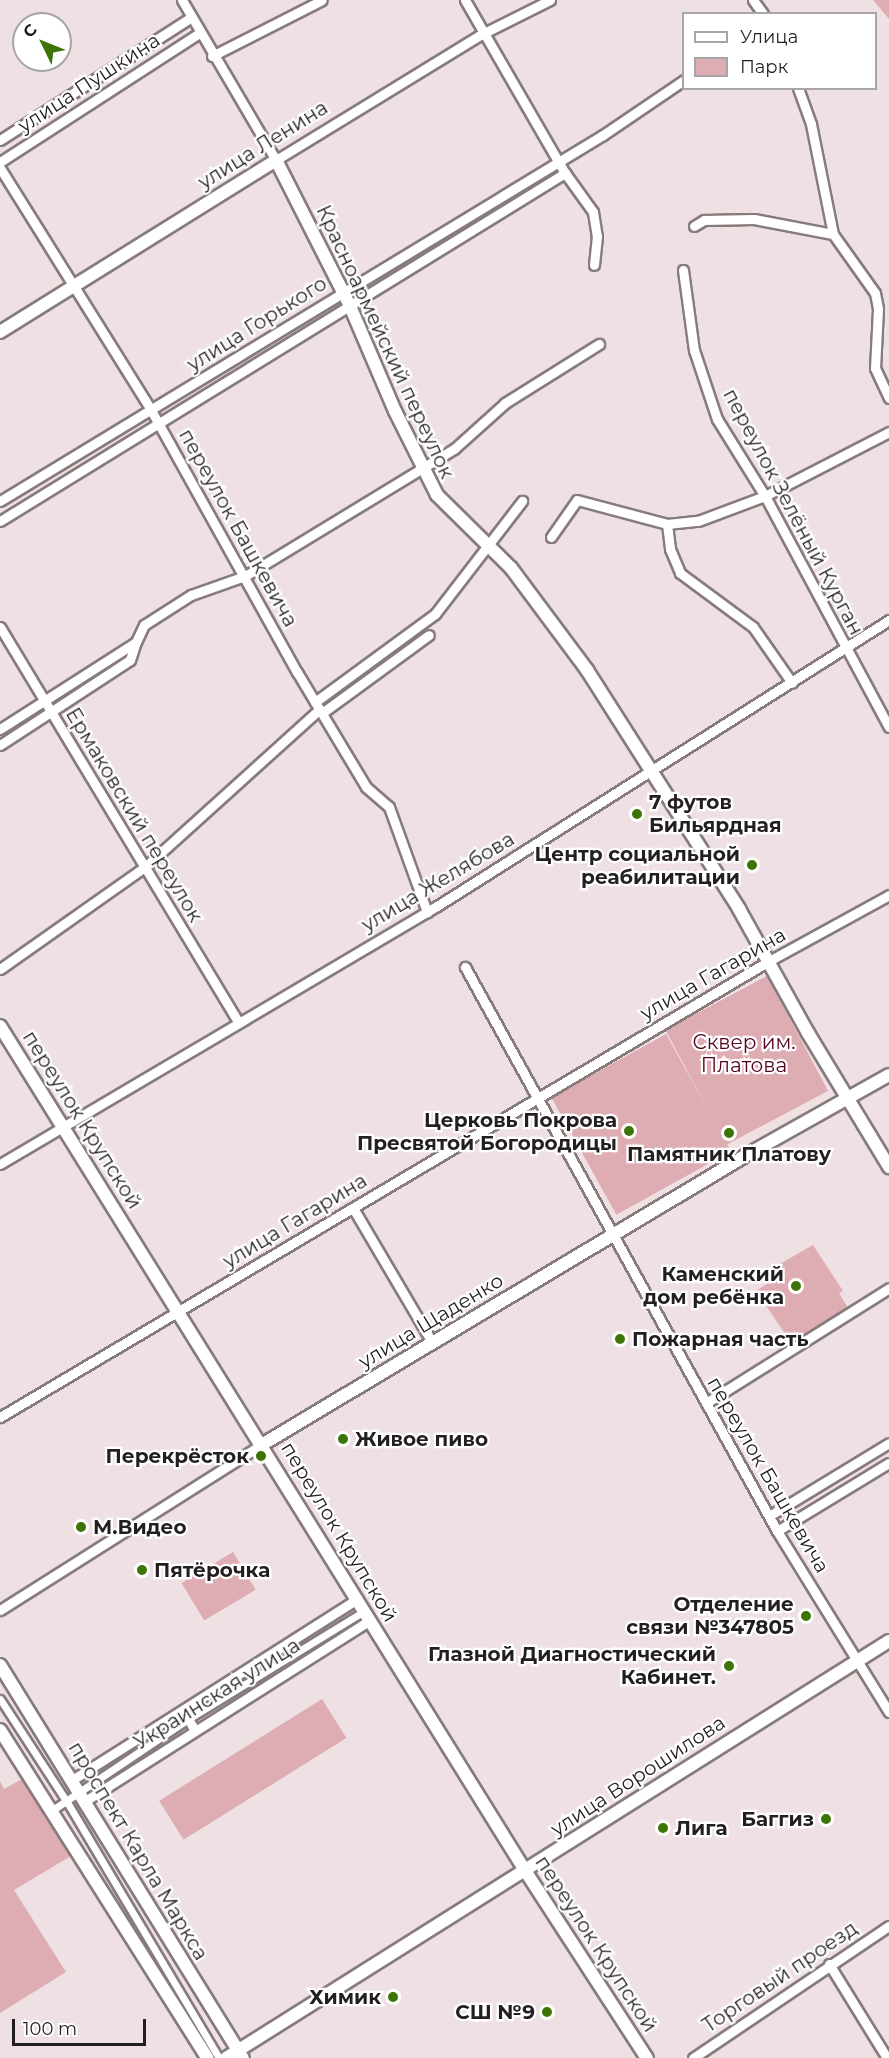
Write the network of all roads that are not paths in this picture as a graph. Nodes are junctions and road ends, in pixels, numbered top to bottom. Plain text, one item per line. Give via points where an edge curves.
1 (182, 0) edge
2 (322, 0) edge
3 (465, 0) edge
4 (550, 0) edge
5 (190, 18) junction
6 (198, 33) junction
7 (482, 34) junction
8 (212, 56) junction
9 (682, 81) edge
10 (799, 90) edge
11 (0, 140) edge
12 (276, 160) junction
13 (0, 162) edge
14 (559, 162) junction
15 (0, 168) edge
16 (565, 173) junction
17 (694, 226) dead end
18 (833, 234) junction
19 (594, 265) dead end
20 (683, 270) dead end
21 (72, 287) junction
22 (343, 293) junction
23 (350, 306) junction
24 (0, 332) edge
25 (599, 344) dead end
26 (889, 398) edge
27 (152, 410) junction
28 (160, 425) junction
29 (889, 432) edge
30 (422, 468) junction
31 (765, 496) junction
32 (0, 501) edge
33 (522, 501) dead end
34 (0, 521) edge
35 (668, 524) junction
36 (551, 537) dead end
37 (487, 543) junction
38 (245, 576) junction
39 (889, 620) edge
40 (0, 627) edge
41 (429, 635) dead end
42 (136, 642) junction
43 (846, 649) junction
44 (792, 683) junction
45 (45, 701) junction
46 (319, 708) junction
47 (52, 712) junction
48 (889, 727) edge
49 (0, 729) edge
50 (0, 745) edge
51 (652, 769) junction
52 (146, 866) junction
53 (889, 895) edge
54 (428, 912) junction
55 (769, 961) junction
56 (465, 967) dead end
57 (0, 969) edge
58 (238, 1021) junction
59 (0, 1026) edge
60 (889, 1075) edge
61 (536, 1099) junction
62 (846, 1100) junction
63 (63, 1126) junction
64 (0, 1164) edge
65 (889, 1167) edge
66 (353, 1208) junction
67 (613, 1235) junction
68 (889, 1288) edge
69 (178, 1311) junction
70 (432, 1342) junction
71 (706, 1403) junction
72 (0, 1417) edge
73 (889, 1443) edge
74 (263, 1444) junction
75 (889, 1463) edge
76 (769, 1515) junction
77 (777, 1531) junction
78 (357, 1599) junction
79 (0, 1610) edge
80 (367, 1615) junction
81 (889, 1641) edge
82 (858, 1661) junction
83 (0, 1665) edge
84 (0, 1699) edge
85 (889, 1712) edge
86 (185, 1714) junction
87 (194, 1729) junction
88 (0, 1730) edge
89 (78, 1790) junction
90 (67, 1802) junction
91 (50, 1812) junction
92 (526, 1872) junction
93 (889, 1926) edge
94 (829, 1964) junction
95 (241, 2054) edge
96 (207, 2058) edge
97 (219, 2058) edge
98 (226, 2058) edge
99 (647, 2058) edge
100 (693, 2058) edge
101 (887, 2058) edge

1 - 5 street, Красноармейский переулок
2 - 8 street
3 - 7 street
4 - 7 street, улица Ленина
5 - 6 street, Красноармейский переулок
5 - 11 street, улица Пушкина
6 - 8 street, Красноармейский переулок
6 - 13 street, улица Пушкина
7 - 12 street, улица Ленина
7 - 14 street
8 - 12 street, Красноармейский переулок
9 - 14 street, улица Горького
10 - 18 street via 810,124
12 - 21 street, улица Ленина
12 - 22 street, Красноармейский переулок
14 - 16 street
14 - 22 street, улица Горького
15 - 21 street, переулок Башкевича
16 - 19 street via 595,217
16 - 23 street, улица Горького
17 - 18 street via 704,220 754,219
18 - 26 street via 874,293 874,368
20 - 31 street, переулок Зелёный Курган via 694,350 704,385 717,419
21 - 24 street, улица Ленина
21 - 27 street, переулок Башкевича
22 - 23 street, Красноармейский переулок
22 - 27 street, улица Горького
23 - 28 street, улица Горького
23 - 30 street, Красноармейский переулок
25 - 30 street via 505,403 468,439
27 - 28 street, переулок Башкевича
27 - 32 street, улица Горького
28 - 34 street, улица Горького
28 - 38 street, переулок Башкевича
29 - 31 street
30 - 37 street, Красноармейский переулок via 437,495
30 - 38 street
31 - 35 street via 698,521
31 - 43 street, переулок Зелёный Курган
33 - 37 street
35 - 36 street via 577,500
35 - 44 street via 670,549 680,573 753,627
37 - 46 street via 435,614
37 - 51 street, Красноармейский переулок via 553,620
38 - 42 street via 191,595 144,625
38 - 46 street, переулок Башкевича
39 - 43 street, улица Желябова
40 - 45 street, Ермаковский переулок
41 - 46 street
42 - 45 street
42 - 47 street via 130,660
43 - 44 street, улица Желябова
43 - 48 street, переулок Зелёный Курган
44 - 51 street, улица Желябова
45 - 47 street, Ермаковский переулок
45 - 49 street
46 - 52 street
46 - 54 street, переулок Башкевича via 366,787 389,807
47 - 50 street
47 - 52 street, Ермаковский переулок
51 - 54 street, улица Желябова
51 - 55 street, Красноармейский переулок
52 - 57 street
52 - 58 street, Ермаковский переулок
53 - 55 street, улица Гагарина
54 - 58 street, улица Желябова
55 - 61 street, улица Гагарина
55 - 62 street, Красноармейский переулок
56 - 61 street, переулок Башкевича
58 - 63 street, улица Желябова
59 - 63 street, переулок Крупской
60 - 62 street, улица Щаденко
61 - 66 street, улица Гагарина
61 - 67 street, переулок Башкевича
62 - 65 street, Красноармейский переулок
62 - 67 street, улица Щаденко
63 - 64 street, улица Желябова
63 - 69 street, переулок Крупской
66 - 69 street, улица Гагарина
66 - 70 street
67 - 70 street, улица Щаденко
67 - 71 street, переулок Башкевича
68 - 71 street
69 - 72 street, улица Гагарина
69 - 74 street, переулок Крупской
70 - 74 street, улица Щаденко
71 - 76 street, переулок Башкевича
73 - 76 street
74 - 78 street, переулок Крупской
74 - 79 street, улица Щаденко
75 - 77 street
76 - 77 street, переулок Башкевича
77 - 82 street, переулок Башкевича
78 - 80 street, переулок Крупской
78 - 86 street, Украинская улица
80 - 86 street
80 - 87 street, Украинская улица
80 - 92 street, переулок Крупской
81 - 82 street, улица Ворошилова
82 - 85 street, переулок Башкевича
82 - 92 street, улица Ворошилова via 760,1719
83 - 89 street, проспект Карла Маркса
84 - 90 street
86 - 87 street
86 - 89 street, Украинская улица
87 - 89 street, Украинская улица
88 - 91 street
89 - 90 street
89 - 95 street, проспект Карла Маркса
90 - 91 street
90 - 97 street
91 - 96 street
92 - 95 street, улица Ворошилова
92 - 99 street, переулок Крупской
93 - 94 street, Торговый проезд
94 - 100 street, Торговый проезд
94 - 101 street
95 - 98 street, улица Ворошилова

